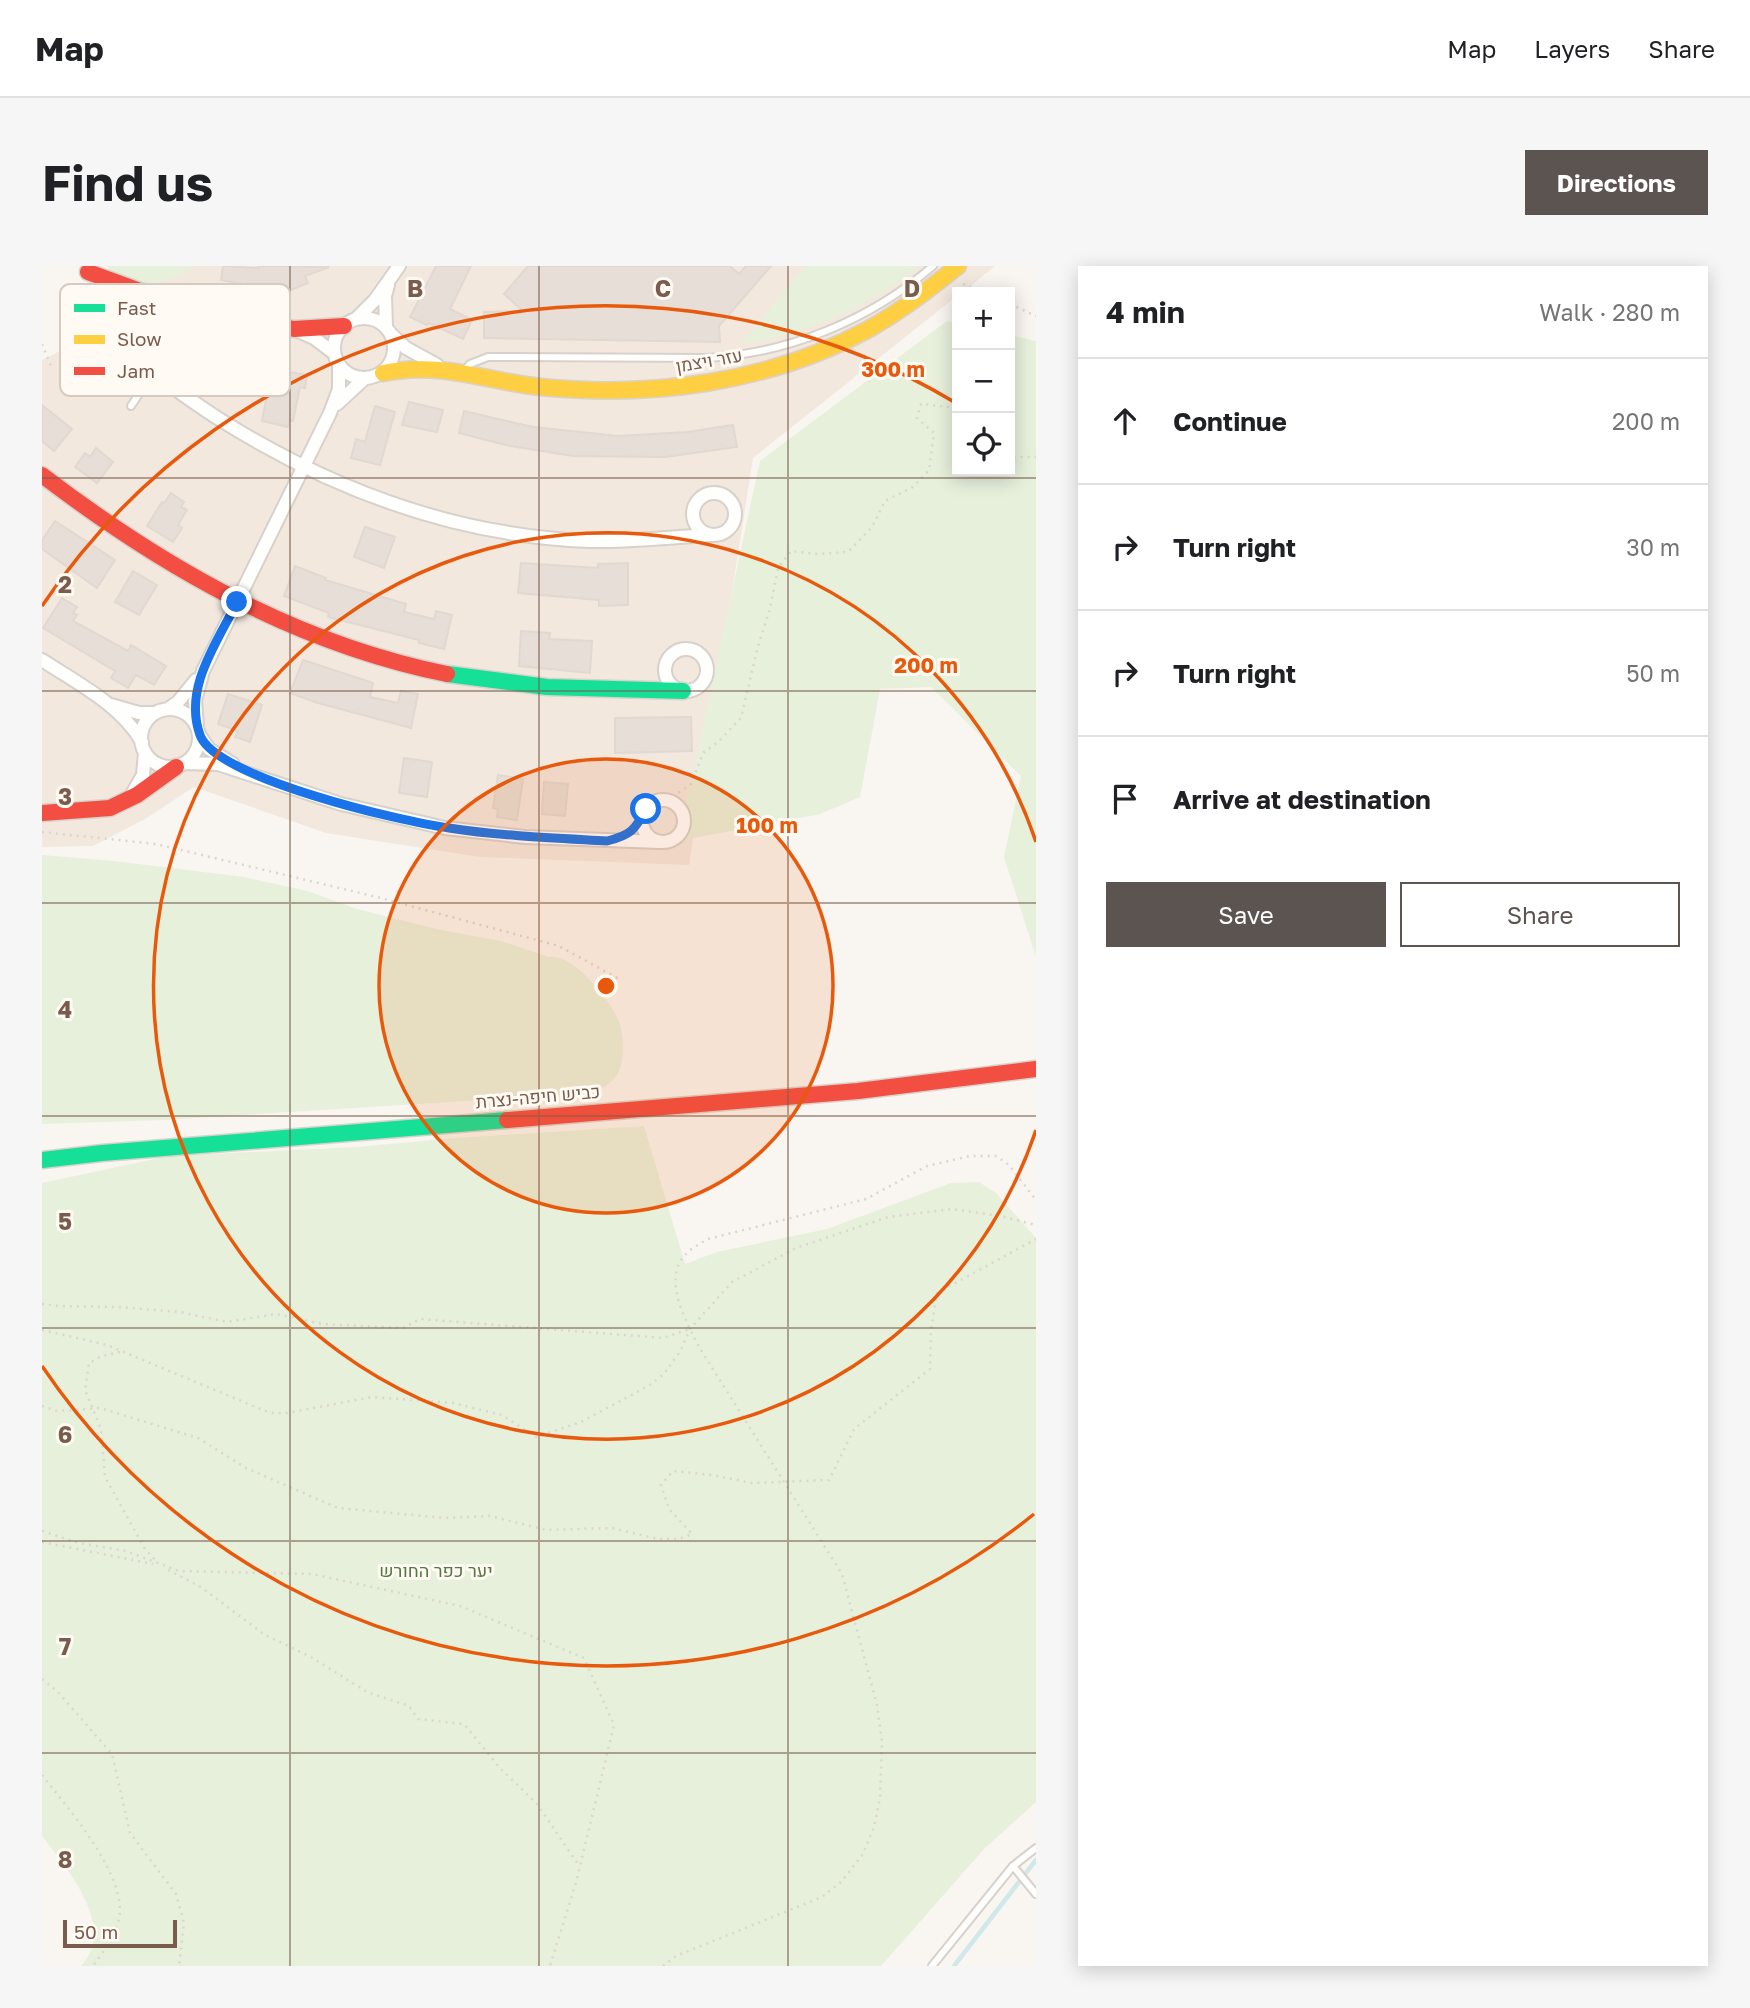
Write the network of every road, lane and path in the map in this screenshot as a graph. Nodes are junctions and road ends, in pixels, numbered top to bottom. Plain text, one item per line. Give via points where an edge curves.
1 (399, 266) edge
2 (933, 266) edge
3 (952, 271) edge
4 (93, 274) joint
5 (388, 282) junction
6 (92, 284) edge
7 (123, 284) edge
8 (975, 287) edge
9 (1015, 306) edge
10 (1036, 316) edge
11 (350, 322) junction
12 (290, 328) edge
13 (294, 329) junction
14 (389, 330) junction
15 (42, 344) edge
16 (336, 359) junction
17 (51, 366) dead end
18 (441, 367) junction
19 (463, 372) junction
20 (383, 373) junction
21 (364, 379) junction
22 (138, 396) edge
23 (186, 396) edge
24 (131, 406) dead end
25 (952, 407) edge
26 (330, 413) junction
27 (1015, 457) edge
28 (1036, 457) edge
29 (304, 467) junction
30 (42, 475) edge
31 (694, 519) junction
32 (711, 535) junction
33 (674, 537) junction
34 (237, 602) junction
35 (42, 660) edge
36 (665, 669) junction
37 (203, 671) junction
38 (627, 691) junction
39 (682, 691) junction
40 (104, 702) junction
41 (168, 709) junction
42 (155, 713) junction
43 (198, 730) junction
44 (143, 747) junction
45 (180, 765) junction
46 (255, 775) junction
47 (667, 801) junction
48 (118, 805) junction
49 (42, 813) edge
50 (642, 820) junction
51 (42, 832) edge
52 (607, 841) junction
53 (660, 842) junction
54 (621, 980) dead end
55 (1036, 1069) edge
56 (42, 1160) edge
57 (1036, 1200) edge
58 (1036, 1225) edge
59 (1036, 1239) edge
60 (42, 1304) edge
61 (690, 1329) junction
62 (42, 1330) edge
63 (121, 1352) junction
64 (42, 1406) edge
65 (92, 1409) junction
66 (783, 1481) junction
67 (42, 1531) edge
68 (42, 1542) edge
69 (160, 1565) junction
70 (42, 1679) edge
71 (42, 1775) edge
72 (1036, 1848) edge
73 (1013, 1866) junction
74 (580, 1867) junction
75 (1036, 1894) edge
76 (933, 1965) edge
77 (93, 1966) edge
78 (179, 1966) edge
79 (550, 1966) edge
80 (663, 1966) edge

1 - 5 street
2 - 19 lane via 862,314 796,343 762,351 707,358 488,357
3 - 8 path
3 - 19 main road, עזר ויצמן via 906,307 863,332 820,353 731,380 587,390 539,387
4 - 6 path
4 - 7 main road
5 - 11 street
5 - 14 street
9 - 10 path
11 - 13 main road
11 - 14 street via 377,320
11 - 16 street via 335,337
12 - 13 main road
13 - 16 street via 314,338
14 - 18 street via 406,348
14 - 20 street via 394,355
15 - 17 path
16 - 21 street via 354,377
16 - 26 street via 339,389
18 - 19 main road, עזר ויצמן
18 - 20 main road, עזר ויצמן
20 - 21 street
21 - 26 street
22 - 24 lane
23 - 29 street
25 - 47 path via 922,404 917,418 934,433 929,470 913,487 885,501 872,527 848,552 790,551 778,568 741,718 703,753 691,784
26 - 29 street
27 - 28 path
29 - 33 street via 376,499 489,530 592,541
29 - 34 street
30 - 34 main road via 122,533
31 - 32 street
31 - 32 street via 701,498 717,494 727,498 735,513 732,524 723,533
31 - 33 street
32 - 33 street
34 - 37 street
34 - 38 main road via 318,638 431,671 539,687
35 - 40 street
36 - 38 street via 657,681
36 - 39 street via 671,685
36 - 39 street via 678,651 689,650 703,659 704,681 695,689
37 - 41 street
37 - 43 street via 195,701
38 - 39 main road
40 - 42 street
40 - 44 street via 136,731
41 - 42 street
41 - 43 street via 183,712
42 - 44 street via 143,728
43 - 45 street via 195,754
43 - 46 street via 209,749
44 - 45 street via 161,766
44 - 48 street via 146,762 138,787
45 - 46 street via 218,764
45 - 48 main road
46 - 52 street via 355,808 445,828
47 - 50 street via 650,805
47 - 53 street via 680,810 683,826 677,837
48 - 49 main road
50 - 52 street via 630,833
50 - 53 street via 645,832
51 - 54 path via 156,844 377,897 559,946
52 - 53 street
55 - 56 main road, כביש חיפה-נצרת via 858,1091
57 - 61 path via 1010,1165 996,1156 970,1156 927,1166 866,1199 708,1239 687,1252 673,1282
58 - 61 path via 952,1209 864,1224 796,1248 732,1282
59 - 66 path via 937,1293 930,1369 854,1429 829,1480
60 - 61 path via 180,1312 227,1322 276,1314 321,1324 403,1328 420,1319 663,1338
61 - 63 path via 681,1350 650,1385 582,1422 536,1437 502,1415 453,1403 372,1397 270,1413
61 - 66 path
62 - 63 path
63 - 65 path via 89,1363 85,1390
64 - 65 path via 57,1411
65 - 66 path via 198,1438 246,1468 338,1508 445,1518 490,1516 546,1530 612,1528 658,1539 680,1539 692,1534 668,1509 661,1485 673,1471 752,1483
65 - 69 path via 101,1429 105,1477 145,1549
66 - 80 path via 842,1574 877,1705 882,1742 874,1827 863,1854 822,1897 676,1956
67 - 69 path via 126,1551
68 - 69 path
69 - 74 path via 201,1587 265,1635 368,1692 409,1706 418,1719 464,1724 537,1804
69 - 74 path via 178,1572 312,1574 460,1606 584,1658 614,1725
70 - 78 path via 112,1754 130,1833 176,1894 184,1923
71 - 77 path via 102,1857 119,1898 119,1918
72 - 73 lane
73 - 75 lane
73 - 76 lane
74 - 79 path

